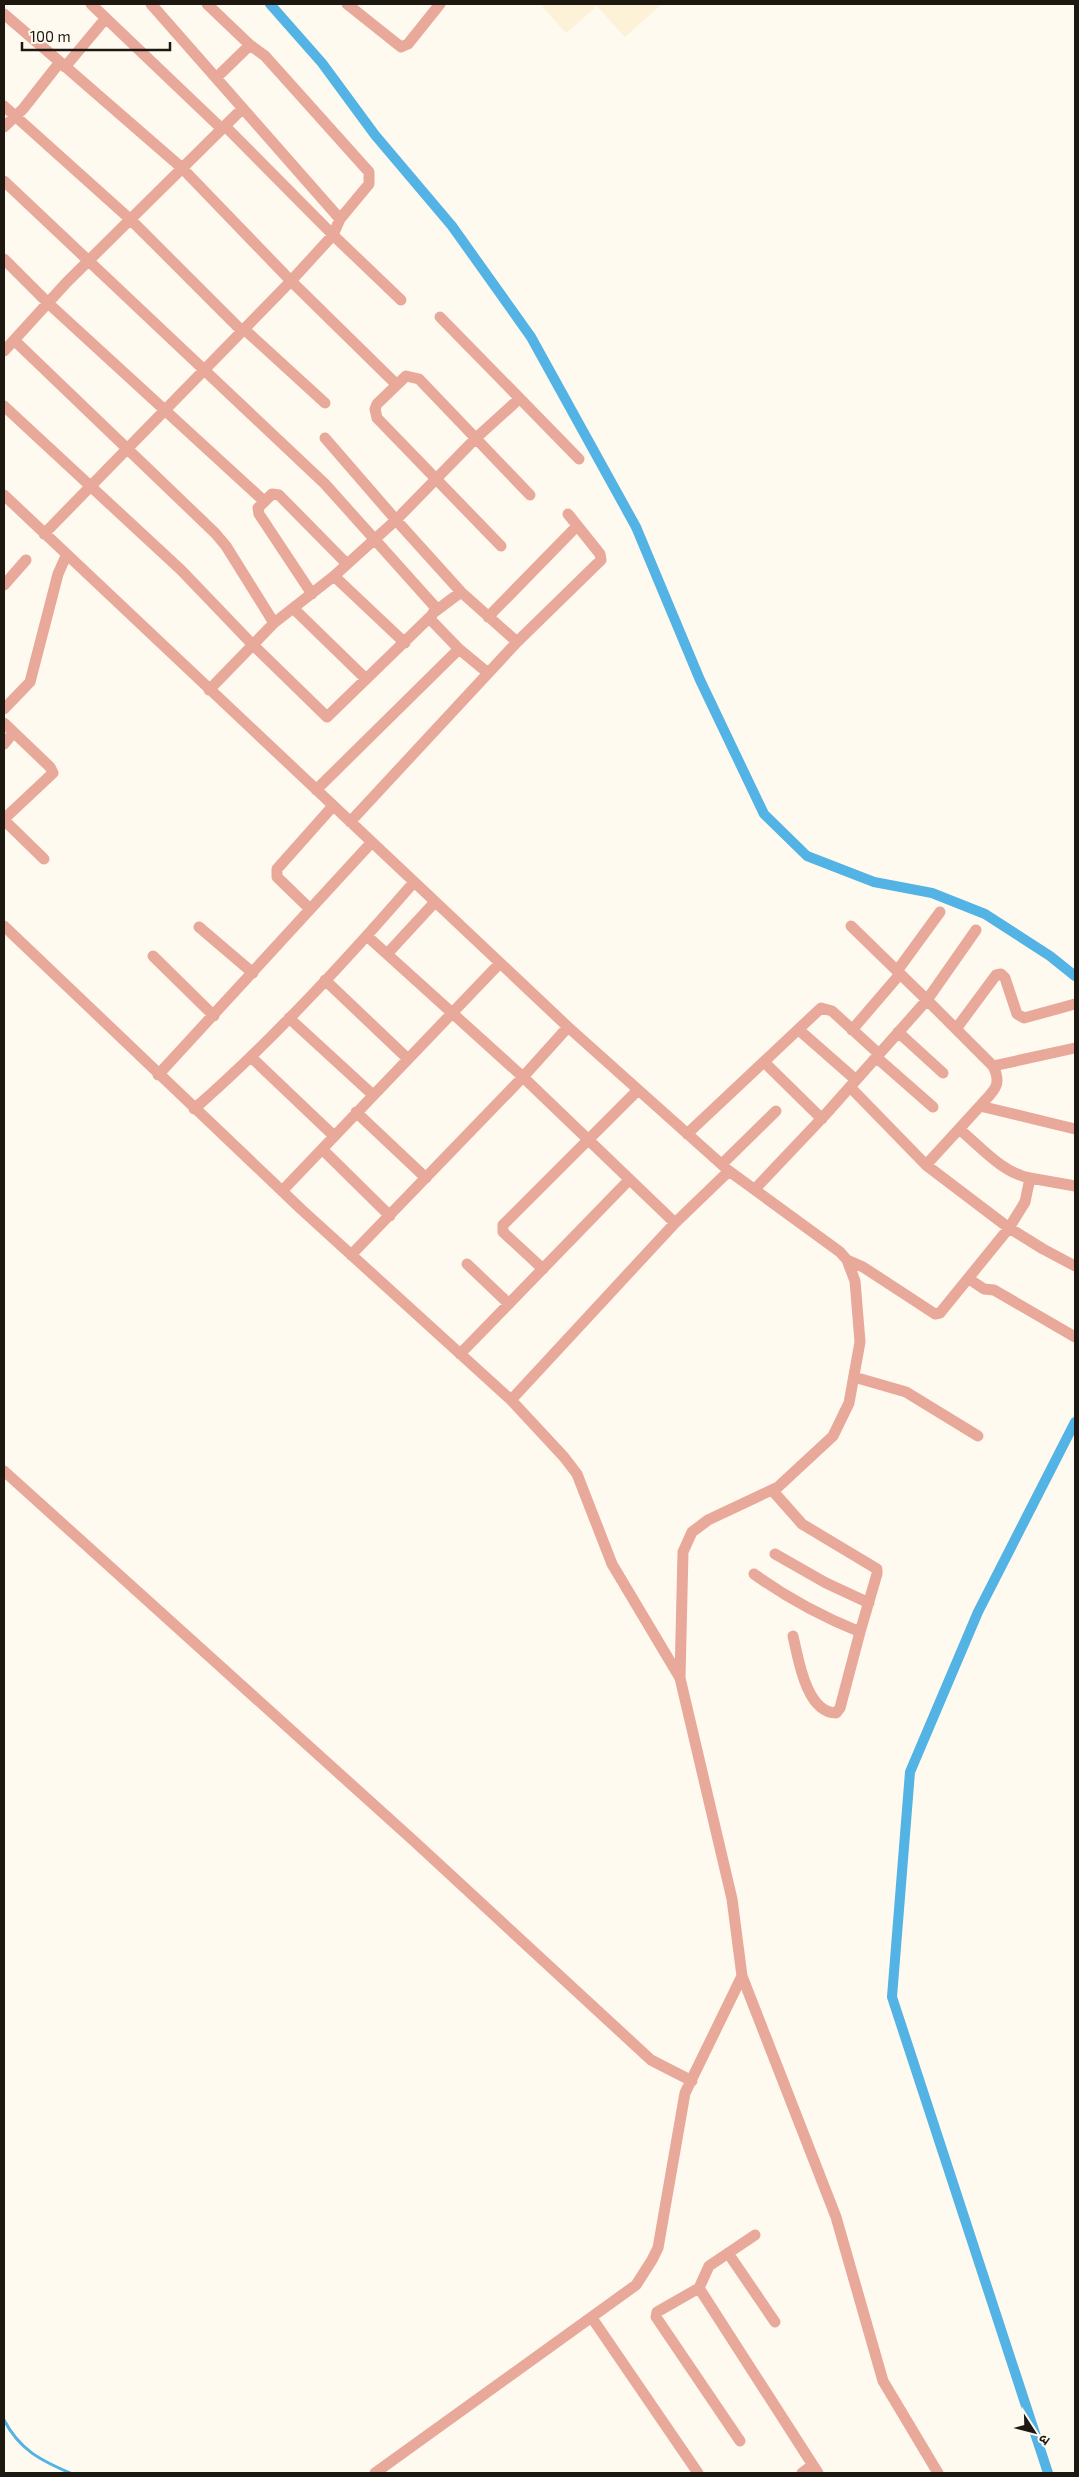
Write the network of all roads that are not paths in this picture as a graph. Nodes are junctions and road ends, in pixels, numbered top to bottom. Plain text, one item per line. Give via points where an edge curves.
1 (91, 4) edge
2 (151, 4) edge
3 (207, 4) edge
4 (347, 4) edge
5 (440, 4) edge
6 (4, 14) edge
7 (106, 18) junction
8 (250, 45) junction
9 (63, 65) junction
10 (216, 78) junction
11 (4, 106) edge
12 (242, 109) junction
13 (15, 116) junction
14 (4, 127) edge
15 (224, 128) junction
16 (182, 168) junction
17 (4, 181) edge
18 (340, 219) junction
19 (131, 220) junction
20 (333, 235) junction
21 (4, 259) edge
22 (89, 261) junction
23 (291, 281) junction
24 (401, 300) dead end
25 (48, 302) junction
26 (440, 317) dead end
27 (243, 330) junction
28 (10, 338) edge
29 (4, 351) edge
30 (203, 371) junction
31 (396, 384) junction
32 (519, 399) junction
33 (325, 403) dead end
34 (4, 406) edge
35 (166, 409) junction
36 (325, 438) dead end
37 (476, 438) junction
38 (128, 448) junction
39 (579, 459) dead end
40 (437, 480) junction
41 (91, 486) junction
42 (4, 495) edge
43 (530, 495) dead end
44 (264, 501) junction
45 (568, 514) dead end
46 (396, 520) junction
47 (577, 526) junction
48 (44, 534) junction
49 (374, 538) junction
50 (501, 546) dead end
51 (66, 556) junction
52 (26, 560) dead end
53 (347, 564) junction
54 (334, 576) junction
55 (4, 585) edge
56 (461, 592) junction
57 (312, 594) junction
58 (294, 609) junction
59 (434, 612) junction
60 (488, 617) junction
61 (274, 623) junction
62 (517, 642) junction
63 (405, 643) junction
64 (252, 644) junction
65 (459, 649) junction
66 (488, 673) junction
67 (366, 679) junction
68 (209, 690) junction
69 (4, 709) edge
70 (4, 724) edge
71 (13, 734) junction
72 (4, 744) edge
73 (316, 790) junction
74 (333, 806) junction
75 (4, 820) edge
76 (350, 822) junction
77 (371, 842) junction
78 (44, 859) dead end
79 (414, 882) junction
80 (435, 902) junction
81 (310, 909) junction
82 (940, 912) dead end
83 (4, 926) edge
84 (851, 926) dead end
85 (199, 927) dead end
86 (976, 930) dead end
87 (367, 936) junction
88 (387, 954) junction
89 (153, 956) dead end
90 (500, 963) junction
91 (253, 973) junction
92 (899, 973) junction
93 (325, 980) junction
94 (927, 1000) junction
95 (1075, 1004) edge
96 (451, 1014) junction
97 (214, 1016) junction
98 (289, 1018) junction
99 (568, 1027) junction
100 (956, 1029) junction
101 (799, 1030) junction
102 (852, 1030) junction
103 (898, 1032) junction
104 (1075, 1048) edge
105 (877, 1056) junction
106 (251, 1057) junction
107 (408, 1059) junction
108 (764, 1062) junction
109 (993, 1066) junction
110 (943, 1073) dead end
111 (158, 1075) junction
112 (523, 1077) junction
113 (853, 1083) junction
114 (638, 1090) junction
115 (373, 1095) junction
116 (980, 1106) junction
117 (933, 1107) dead end
118 (194, 1110) junction
119 (776, 1111) dead end
120 (356, 1112) junction
121 (822, 1119) junction
122 (959, 1129) junction
123 (1075, 1129) edge
124 (688, 1134) junction
125 (334, 1136) junction
126 (588, 1139) junction
127 (322, 1149) junction
128 (926, 1165) junction
129 (726, 1168) junction
130 (426, 1178) junction
131 (1030, 1178) junction
132 (629, 1180) junction
133 (1075, 1186) edge
134 (755, 1189) junction
135 (282, 1192) junction
136 (390, 1216) junction
137 (675, 1223) junction
138 (1009, 1228) junction
139 (351, 1255) junction
140 (847, 1260) junction
141 (468, 1264) dead end
142 (1075, 1266) edge
143 (543, 1270) junction
144 (969, 1279) junction
145 (509, 1304) junction
146 (1075, 1336) edge
147 (460, 1354) junction
148 (854, 1377) junction
149 (511, 1400) junction
150 (978, 1436) dead end
151 (4, 1471) edge
152 (772, 1490) junction
153 (775, 1554) dead end
154 (754, 1574) dead end
155 (869, 1602) junction
156 (860, 1632) junction
157 (793, 1636) dead end
158 (680, 1678) junction
159 (742, 1976) junction
160 (692, 2081) junction
161 (755, 2235) dead end
162 (728, 2253) junction
163 (699, 2288) junction
164 (592, 2318) junction
165 (775, 2322) dead end
166 (740, 2441) dead end
167 (816, 2469) edge
168 (375, 2473) edge
169 (698, 2473) edge
170 (802, 2473) edge
171 (938, 2473) edge

1 - 7 street
2 - 10 street
3 - 8 street
4 - 5 street via 401,47 408,44
6 - 9 street
7 - 9 street
7 - 15 street
8 - 10 street
8 - 18 street via 264,56 369,172 369,184
9 - 13 street
9 - 16 street
10 - 12 street
11 - 13 street
12 - 15 street
12 - 18 street
13 - 14 street
13 - 19 street
15 - 16 street
15 - 20 street
16 - 19 street
16 - 23 street
17 - 22 street
18 - 20 street
19 - 22 street
19 - 27 street
20 - 23 street
20 - 24 street
21 - 25 street
22 - 25 street
22 - 30 street
23 - 27 street
23 - 31 street
25 - 28 street
25 - 35 street
26 - 32 street
27 - 30 street
27 - 33 street
28 - 29 street
28 - 38 street
30 - 35 street
30 - 49 street via 275,436
31 - 37 street via 406,376 419,379
31 - 40 street via 377,404 375,413
32 - 37 street
32 - 39 street
34 - 41 street
35 - 38 street
35 - 44 street
36 - 46 street
37 - 40 street
37 - 43 street
38 - 41 street
38 - 61 street via 226,546
40 - 46 street
40 - 50 street
41 - 48 street
41 - 64 street via 181,570
42 - 48 street
44 - 53 street via 272,494 279,495
44 - 57 street via 258,508 259,514
45 - 47 street
46 - 49 street
46 - 56 street
47 - 60 street
47 - 62 street via 600,554 601,560
48 - 51 street
49 - 53 street
49 - 59 street
51 - 68 street
51 - 69 street via 58,574 30,682
52 - 55 street
53 - 54 street
54 - 57 street
54 - 63 street
56 - 59 street
56 - 60 street
57 - 58 street
58 - 61 street
58 - 67 street
59 - 63 street
59 - 65 street via 432,622
60 - 62 street
61 - 64 street
62 - 66 street
63 - 67 street
64 - 67 street via 327,717
64 - 68 street
65 - 66 street
65 - 73 street
66 - 76 street
68 - 73 street
70 - 71 street
71 - 72 street
71 - 75 street via 53,773
73 - 74 street
74 - 76 street
74 - 81 street via 277,870 278,877
75 - 78 street
76 - 77 street
77 - 79 street
77 - 81 street
79 - 80 street
79 - 87 street
80 - 88 street
80 - 90 street
81 - 91 street
82 - 92 street
83 - 111 street
84 - 92 street
85 - 91 street
86 - 94 street
87 - 88 street
87 - 93 street
88 - 96 street
89 - 97 street
90 - 96 street
90 - 99 street
91 - 97 street
92 - 94 street
92 - 102 street
93 - 98 street
93 - 107 street
94 - 100 street
94 - 103 street
95 - 100 street via 1024,1018 1020,1016 1004,978 1001,974 996,975
96 - 107 street
96 - 112 street
97 - 111 street
98 - 106 street
98 - 115 street
99 - 112 street
99 - 114 street
100 - 109 street
101 - 102 street via 825,1008
101 - 108 street
101 - 113 street
102 - 105 street
103 - 105 street
103 - 110 street
104 - 109 street
105 - 113 street
105 - 117 street
106 - 118 street
106 - 125 street
107 - 115 street
108 - 121 street
108 - 124 street
109 - 116 street via 999,1077 997,1086
111 - 118 street
112 - 126 street
112 - 130 street
113 - 121 street
113 - 128 street
114 - 124 street
114 - 126 street
115 - 120 street
116 - 122 street
116 - 123 street
118 - 135 street
119 - 129 street
120 - 125 street
120 - 130 street
121 - 134 street
122 - 128 street
122 - 131 street via 1010,1171
124 - 129 street
125 - 127 street
126 - 132 street
126 - 143 street via 502,1225 503,1232
127 - 135 street
127 - 136 street
128 - 138 street
129 - 134 street
129 - 137 street
130 - 136 street
131 - 133 street
131 - 138 street via 1025,1202
132 - 137 street
132 - 143 street
134 - 140 street
135 - 139 street
136 - 139 street
137 - 149 street
138 - 142 street
138 - 144 street
139 - 147 street
140 - 144 street via 935,1314 940,1313
140 - 148 street via 855,1281 860,1342
141 - 145 street
143 - 145 street
144 - 146 street
145 - 147 street
147 - 149 street
148 - 150 street via 906,1392
148 - 152 street via 850,1403 833,1436
149 - 158 street via 577,1474 612,1564
151 - 160 street via 651,2060
152 - 155 street via 802,1524 877,1569
152 - 158 street via 708,1520 692,1532 683,1552
153 - 155 street
154 - 156 street via 829,1619
155 - 156 street
156 - 157 street via 836,1713 819,1706 808,1691
158 - 159 street via 732,1899
159 - 160 street
159 - 171 street via 836,2217 883,2382
160 - 164 street via 686,2093 658,2248 636,2285
161 - 162 street
162 - 163 street via 709,2266
162 - 165 street
163 - 166 street via 657,2312 656,2317
163 - 167 street
164 - 168 street
164 - 169 street
167 - 170 street

